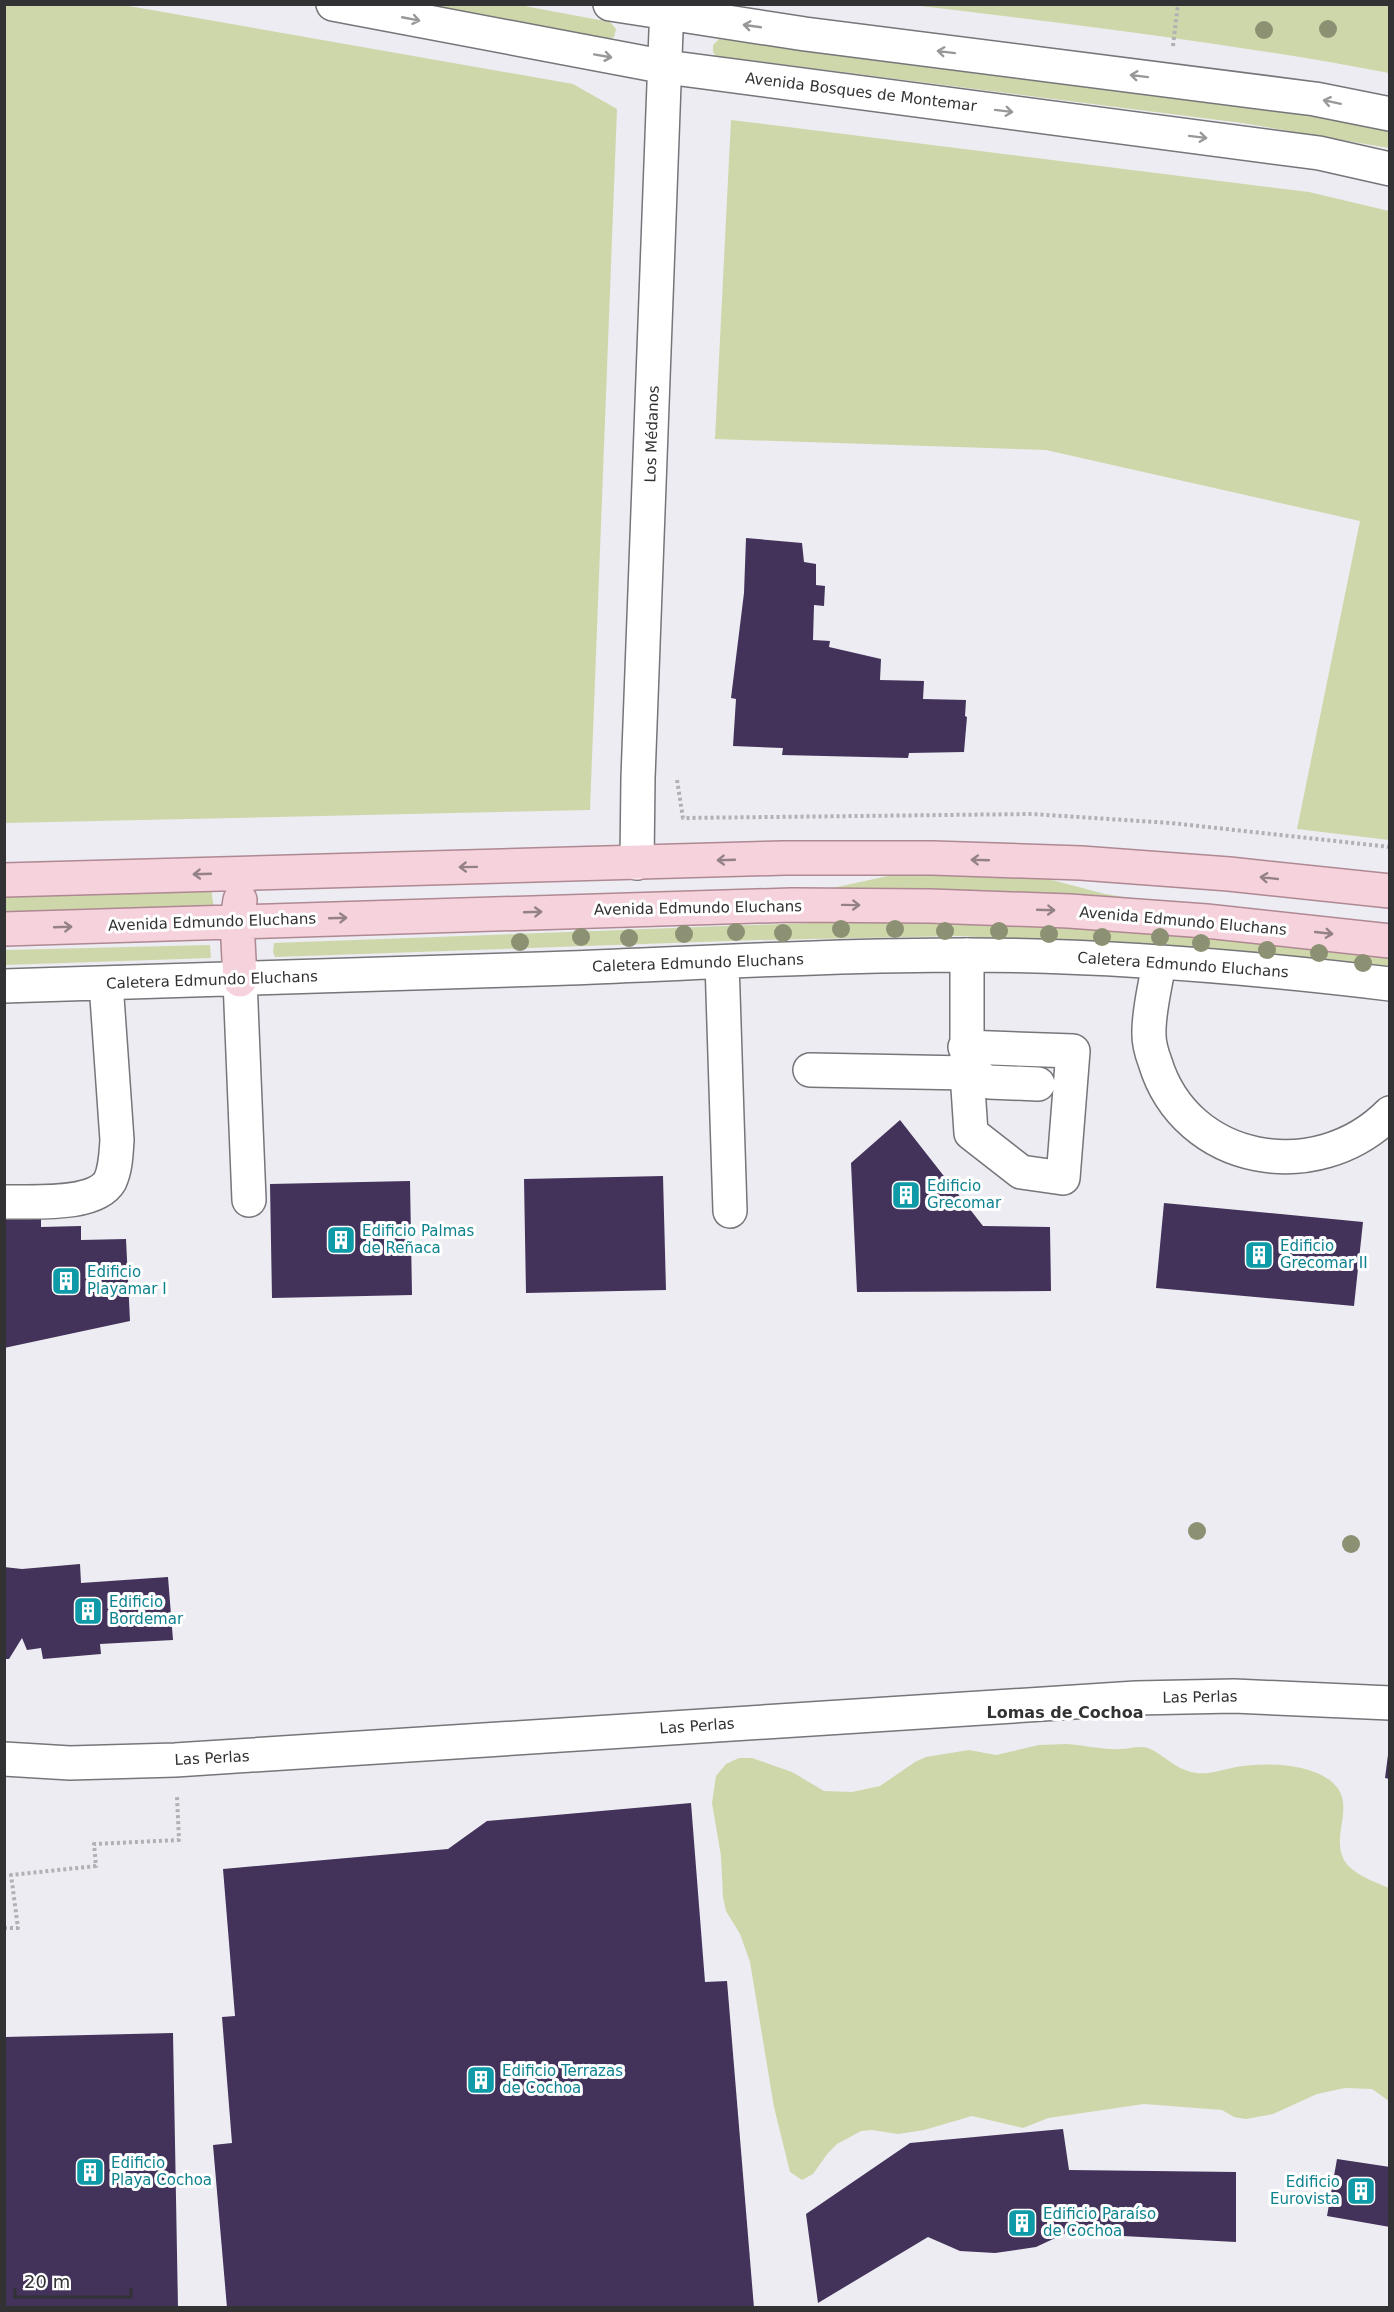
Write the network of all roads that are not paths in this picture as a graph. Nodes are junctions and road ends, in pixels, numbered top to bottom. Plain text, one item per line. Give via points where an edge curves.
1 (333, 4) edge
2 (610, 4) edge
3 (667, 9) edge
4 (666, 67) junction
5 (1389, 114) edge
6 (1389, 169) edge
7 (637, 863) junction
8 (260, 873) junction
9 (4, 880) edge
10 (1389, 891) edge
11 (237, 920) junction
12 (4, 929) edge
13 (1389, 941) edge
14 (967, 955) junction
15 (722, 962) junction
16 (1159, 962) junction
17 (240, 980) junction
18 (106, 983) junction
19 (1389, 984) edge
20 (4, 986) edge
21 (966, 1060) junction
22 (810, 1070) dead end
23 (1038, 1084) dead end
24 (1389, 1113) edge
25 (249, 1200) dead end
26 (4, 1202) edge
27 (730, 1211) dead end
28 (1389, 1703) edge
29 (4, 1759) edge

1 -> 4 street, Avenida Bosques de Montemar
2 - 3 street
3 - 4 street, Los Médanos
5 -> 3 street via 1315,99 805,34
4 -> 6 street, Avenida Bosques de Montemar via 1319,153
4 - 7 street, Los Médanos
7 -> 8 main road
10 -> 7 main road via 1058,862 784,858
8 -> 9 main road
8 - 11 main road via 242,894
12 -> 11 main road, Avenida Edmundo Eluchans
11 -> 13 main road, Avenida Edmundo Eluchans via 792,905 930,906 1195,920
11 - 17 main road
14 - 15 street, Caletera Edmundo Eluchans
14 - 16 street, Caletera Edmundo Eluchans
14 - 21 street
15 - 17 street, Caletera Edmundo Eluchans
15 - 27 street
16 - 19 street, Caletera Edmundo Eluchans
16 - 24 street via 1149,1036 1155,1063 1183,1112 1204,1131 1229,1146 1255,1154 1311,1156 1358,1139
17 - 18 street, Caletera Edmundo Eluchans
17 - 25 street
18 - 20 street, Caletera Edmundo Eluchans
18 - 26 street via 117,1140 116,1164 109,1181 100,1192 85,1199
21 - 22 street
21 - 23 street via 988,1082
28 - 29 street, Las Perlas via 1234,1696 1136,1698 175,1760 70,1763

